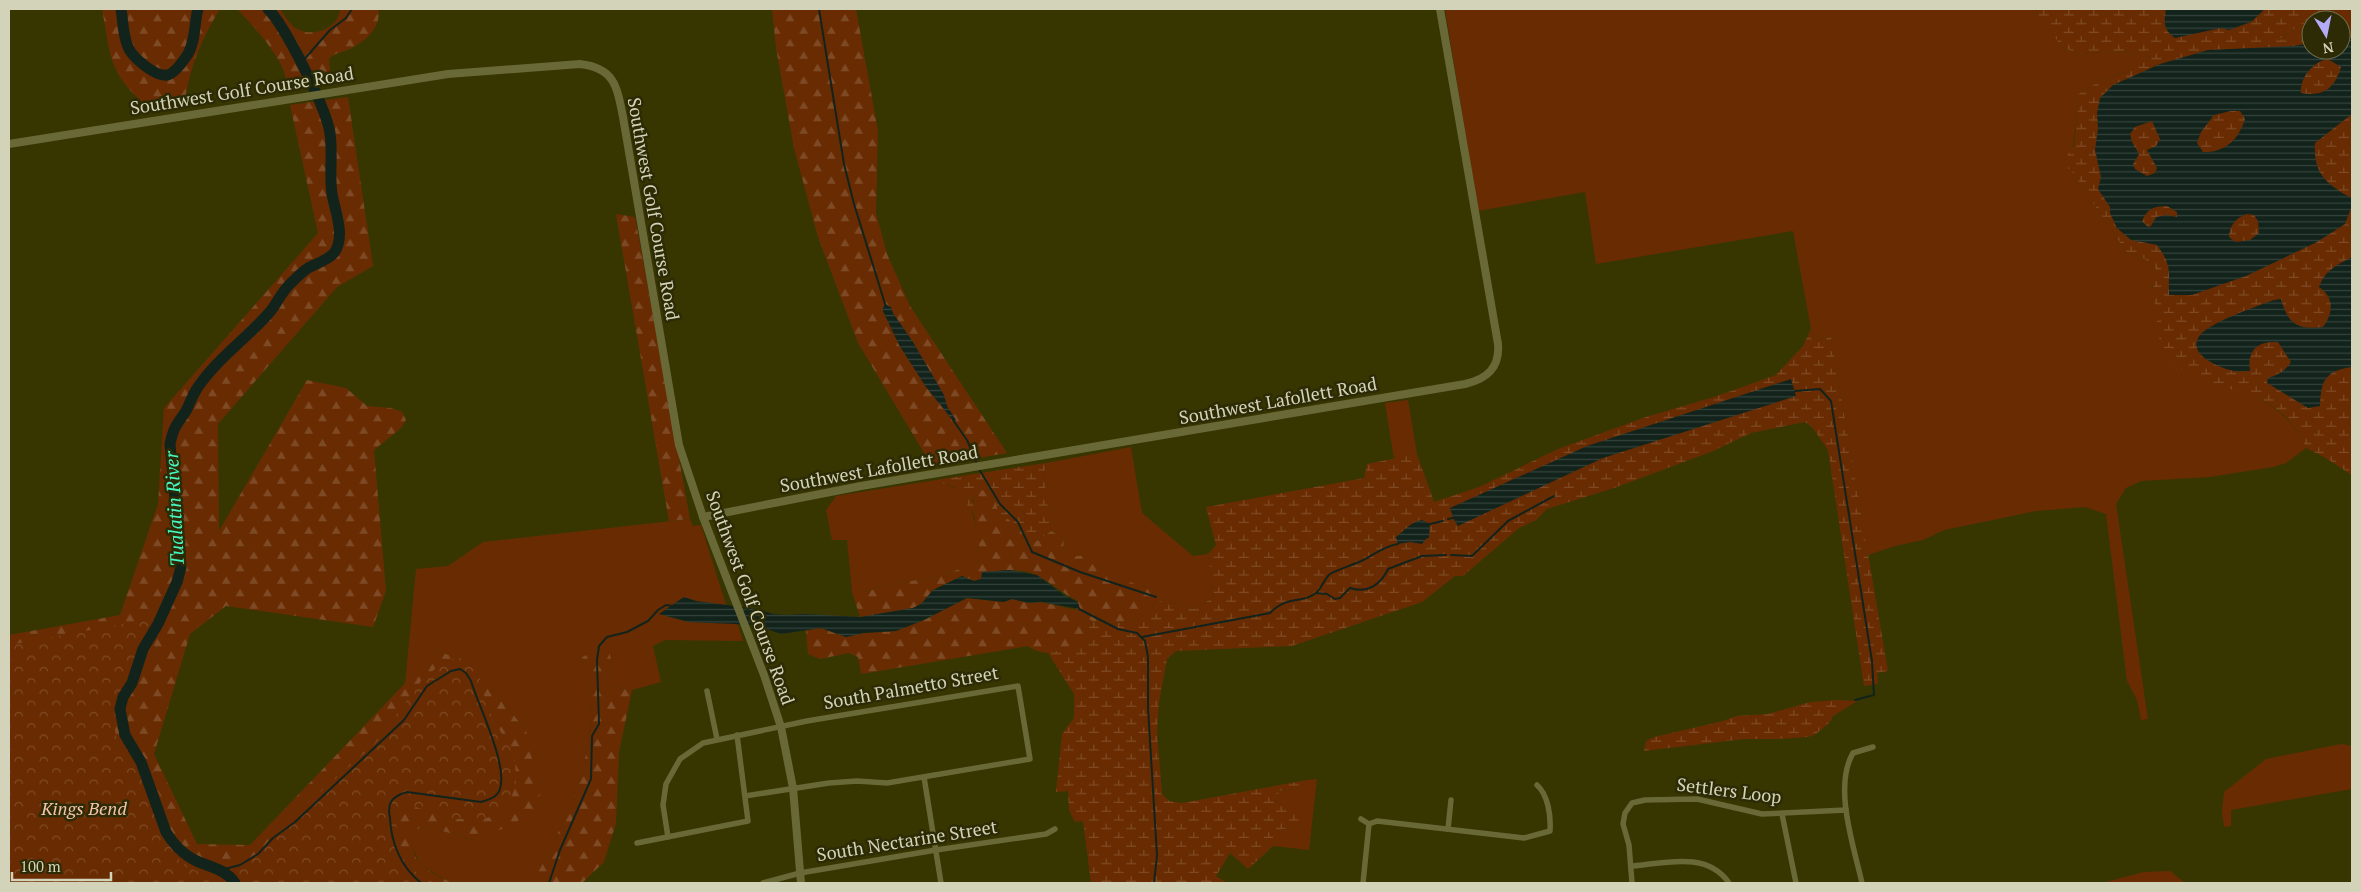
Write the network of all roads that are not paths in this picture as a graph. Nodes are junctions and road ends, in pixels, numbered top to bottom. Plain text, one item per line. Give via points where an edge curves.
1 (1440, 9) edge
2 (9, 144) edge
3 (703, 516) junction
4 (707, 691) dead end
5 (781, 727) junction
6 (736, 735) junction
7 (717, 739) junction
8 (1873, 747) dead end
9 (924, 777) junction
10 (1537, 784) dead end
11 (793, 788) junction
12 (746, 796) junction
13 (1451, 800) dead end
14 (1846, 810) junction
15 (1782, 814) junction
16 (1361, 819) dead end
17 (1370, 824) junction
18 (1055, 829) dead end
19 (1448, 829) junction
20 (668, 837) junction
21 (638, 843) dead end
22 (936, 850) junction
23 (1632, 866) junction
24 (800, 873) junction
25 (763, 883) edge
26 (801, 883) edge
27 (941, 883) edge
28 (1363, 883) edge
29 (1632, 883) edge
30 (1729, 883) edge
31 (1796, 883) edge
32 (1862, 883) edge

1 - 3 main road, Southwest Lafollett Road via 1498,344 1493,370 1483,379
2 - 3 main road, Southwest Golf Course Road via 448,74 580,64 597,68 613,81 622,110 679,445
3 - 5 main road, Southwest Golf Course Road
4 - 7 street
5 - 6 street, South Palmetto Street
5 - 9 street, South Palmetto Street via 1018,686 1030,759
5 - 11 main road, Southwest Golf Course Road
6 - 7 street, South Palmetto Street
6 - 12 street
7 - 20 street, South Palmetto Street via 688,752 670,773 663,800
8 - 14 street via 1853,753 1849,759
9 - 11 street via 888,783 857,781
9 - 22 street
10 - 19 street via 1545,792 1550,831 1524,838
11 - 12 street
11 - 24 main road, Southwest Golf Course Road
12 - 20 street via 748,821
13 - 19 street
14 - 15 street, Settlers Loop
14 - 32 street
15 - 23 street, Settlers Loop via 1746,812 1697,799 1632,803 1623,824
15 - 31 street
16 - 17 street
17 - 19 street via 1378,821
17 - 28 street
18 - 22 street, South Nectarine Street via 1046,834
20 - 21 street
22 - 24 street, South Nectarine Street
22 - 27 street
23 - 29 street, Settlers Loop
23 - 30 street via 1690,861 1715,868
24 - 25 street, South Nectarine Street
24 - 26 main road, Southwest Golf Course Road

